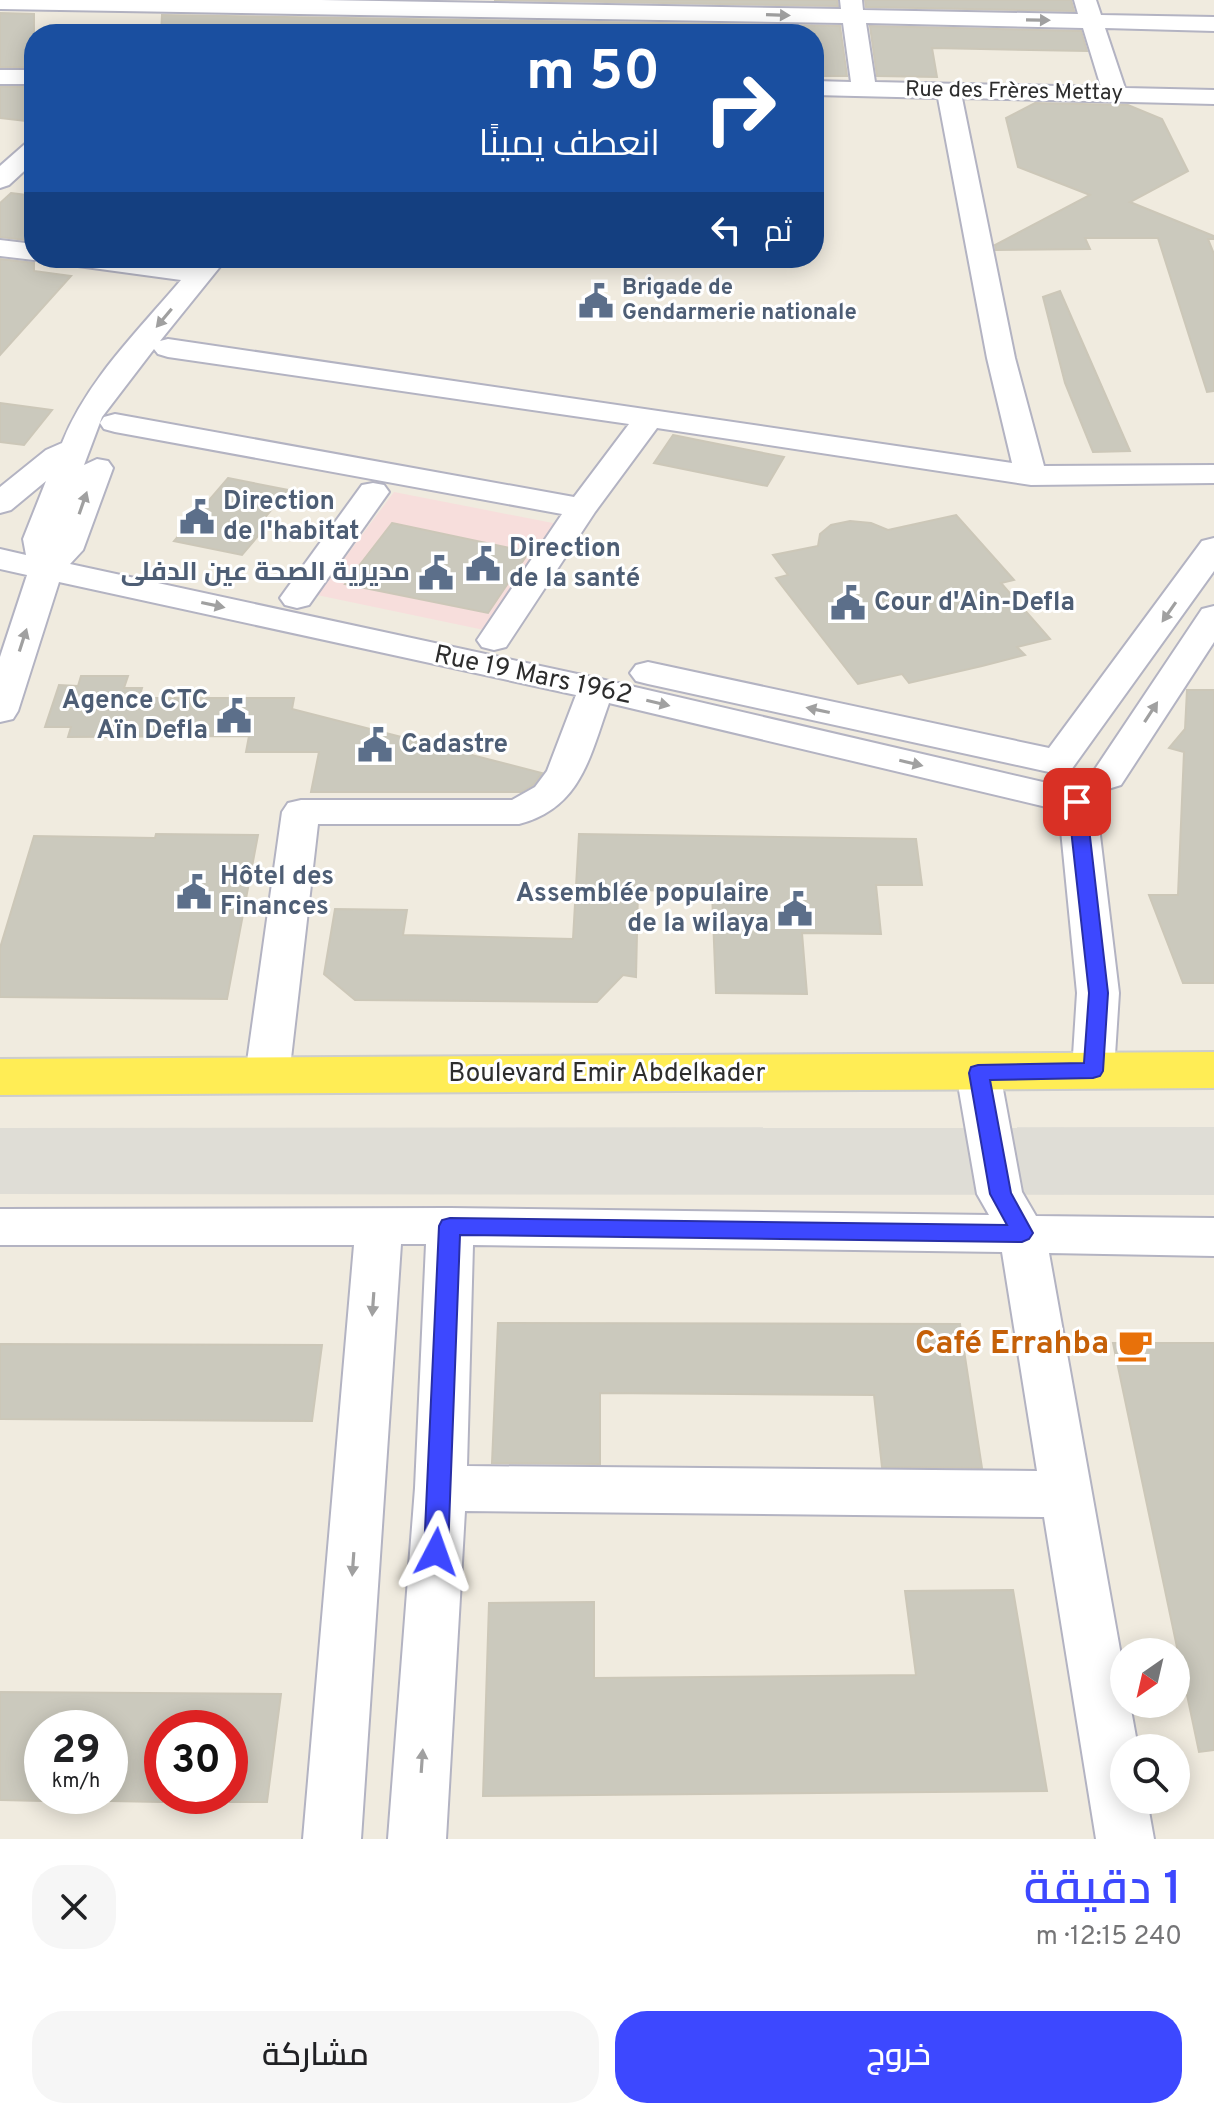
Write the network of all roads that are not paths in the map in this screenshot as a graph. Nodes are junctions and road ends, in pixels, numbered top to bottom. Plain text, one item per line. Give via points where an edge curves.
1 (0, 2) edge
2 (393, 3) edge
3 (624, 5) edge
4 (852, 8) edge
5 (156, 9) edge
6 (1089, 11) edge
7 (388, 24) edge
8 (1214, 24) edge
9 (0, 77) edge
10 (24, 77) edge
11 (824, 88) edge
12 (864, 88) junction
13 (948, 90) junction
14 (1115, 95) junction
15 (1214, 97) edge
16 (24, 158) edge
17 (0, 180) edge
18 (0, 248) edge
19 (24, 251) edge
20 (204, 268) edge
21 (234, 268) edge
22 (168, 348) junction
23 (649, 418) junction
24 (115, 423) junction
25 (75, 448) junction
26 (1214, 474) edge
27 (1031, 476) junction
28 (373, 492) dead end
29 (0, 503) edge
30 (582, 508) junction
31 (0, 531) edge
32 (1214, 548) edge
33 (51, 553) junction
34 (0, 559) edge
35 (297, 598) junction
36 (1214, 616) edge
37 (494, 640) junction
38 (596, 689) junction
39 (0, 711) edge
40 (1058, 762) junction
41 (1108, 777) junction
42 (1071, 800) junction
43 (1214, 1070) edge
44 (1093, 1071) junction
45 (978, 1073) junction
46 (267, 1076) junction
47 (0, 1077) edge
48 (450, 1226) junction
49 (0, 1227) edge
50 (379, 1227) junction
51 (1022, 1233) junction
52 (1214, 1237) edge
53 (441, 1488) junction
54 (1068, 1494) junction
55 (332, 1839) edge
56 (417, 1839) edge
57 (1125, 1839) edge

1 - 5 street
2 - 3 street
2 - 5 street
2 - 7 street
3 -> 4 street
4 -> 6 street
4 - 12 street
6 - 8 street
6 - 14 street
9 - 10 street
11 - 12 street, Rue des Frères Mettay
12 - 13 street, Rue des Frères Mettay
13 - 14 street, Rue des Frères Mettay
13 - 27 street via 1001,358
14 - 15 street, Rue des Frères Mettay
16 - 17 street
18 - 19 street
20 -> 25 street via 100,396
21 - 22 street
22 - 23 street
22 - 24 street
23 - 27 street
23 - 30 street
24 - 30 street
33 -> 24 street via 85,495
25 - 29 street
25 - 33 street
26 - 27 street
28 - 35 street
30 - 37 street
31 - 33 street
32 -> 40 street
33 - 34 street, Rue 19 Mars 1962
33 - 35 street, Rue 19 Mars 1962
33 -> 38 street, Rue 19 Mars 1962
39 -> 33 street
35 - 37 street, Rue 19 Mars 1962
41 -> 36 street
40 -> 37 street, Rue 19 Mars 1962
38 -> 42 street, Rue 19 Mars 1962
38 - 46 street via 565,773 548,796 519,812 301,812
40 - 41 street via 1091,764
40 - 42 street via 1044,777 1051,791
41 - 42 street via 1103,796
42 - 44 street via 1098,993
43 - 44 main road, Boulevard Emir Abdelkader
44 - 45 main road, Boulevard Emir Abdelkader
45 - 46 main road, Boulevard Emir Abdelkader
45 - 51 street via 1000,1194
46 - 47 main road, Boulevard Emir Abdelkader
48 - 50 street
48 - 51 street
48 - 53 street
49 - 50 street
50 -> 55 street
51 - 52 street
51 - 54 street
53 - 54 street
56 -> 53 street
54 - 57 street

